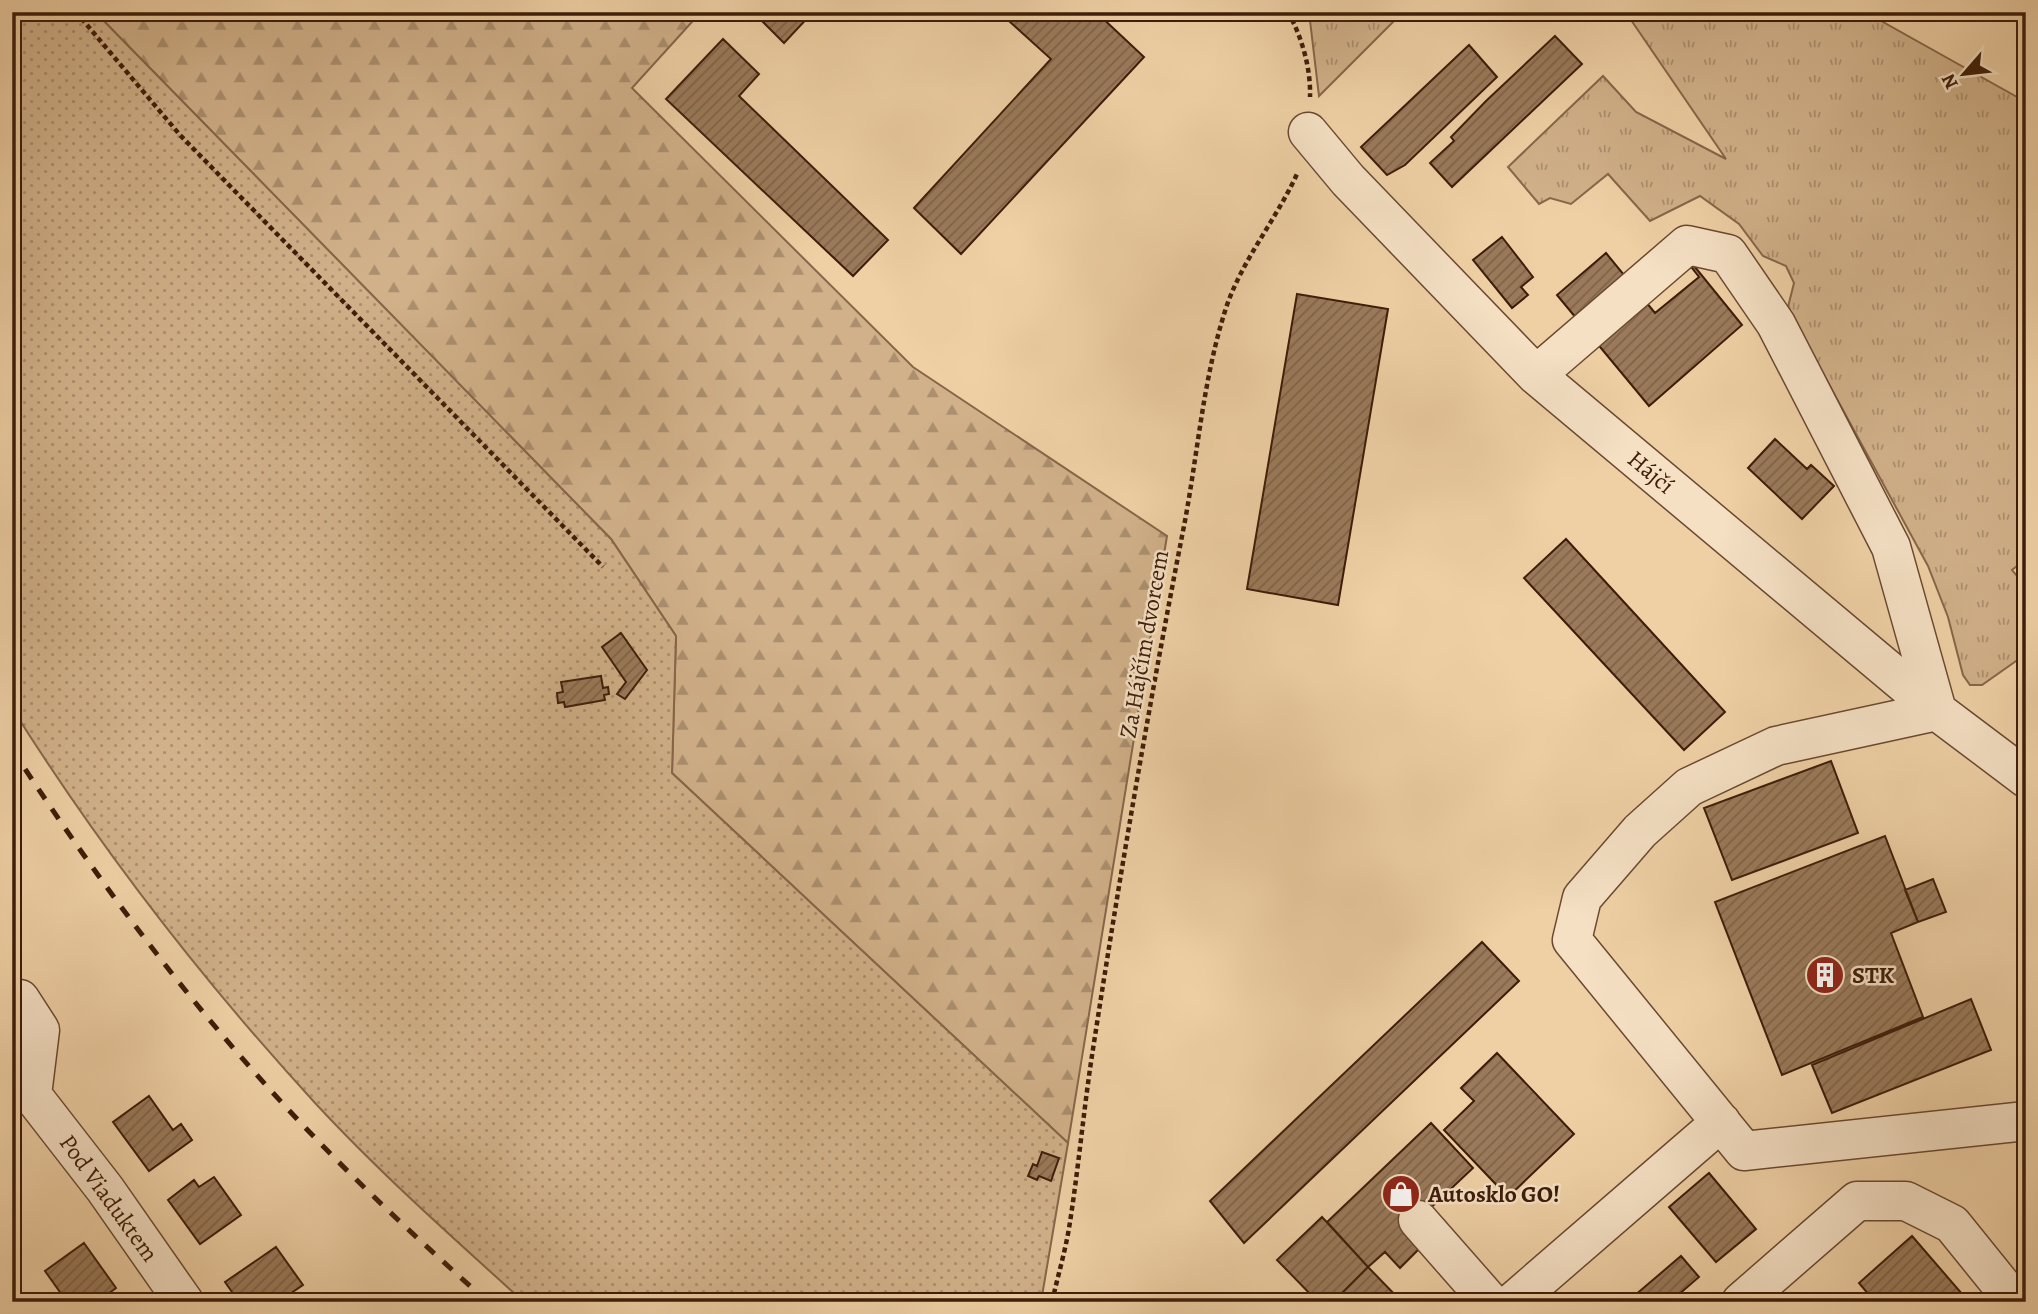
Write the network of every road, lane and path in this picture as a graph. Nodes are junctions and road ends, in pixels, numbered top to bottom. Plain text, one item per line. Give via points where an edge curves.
1 (76, 12) edge
2 (1288, 12) edge
3 (1308, 132) junction
4 (1536, 375) junction
5 (603, 567) dead end
6 (1937, 711) junction
7 (2026, 778) edge
8 (12, 999) edge
9 (22, 1088) edge
10 (2026, 1121) edge
11 (1721, 1122) junction
12 (1418, 1220) dead end
13 (184, 1302) edge
14 (1052, 1302) edge
15 (1490, 1302) edge
16 (1513, 1302) edge
17 (1741, 1302) edge
18 (2015, 1302) edge

1 - 5 path via 180,135
2 - 3 path, Za Hájčím dvorcem via 1305,54 1310,92
3 - 4 street, Hájčí via 1348,180
3 - 14 path, Za Hájčím dvorcem via 1289,192 1256,244 1216,341 1093,1050 1069,1226
4 - 6 street, Hájčí
4 - 6 street via 1687,245 1728,254 1776,324 1891,547
6 - 7 street, Hájčí
6 - 11 street via 1776,746 1689,787 1640,831 1582,898 1572,940
8 - 9 street, Pod Viaduktem via 20,999 40,1030
9 - 13 street, Pod Viaduktem via 105,1189
10 - 11 street via 1744,1151
11 - 16 street
12 - 15 street
17 - 18 street via 1857,1201 1906,1201 1952,1224

